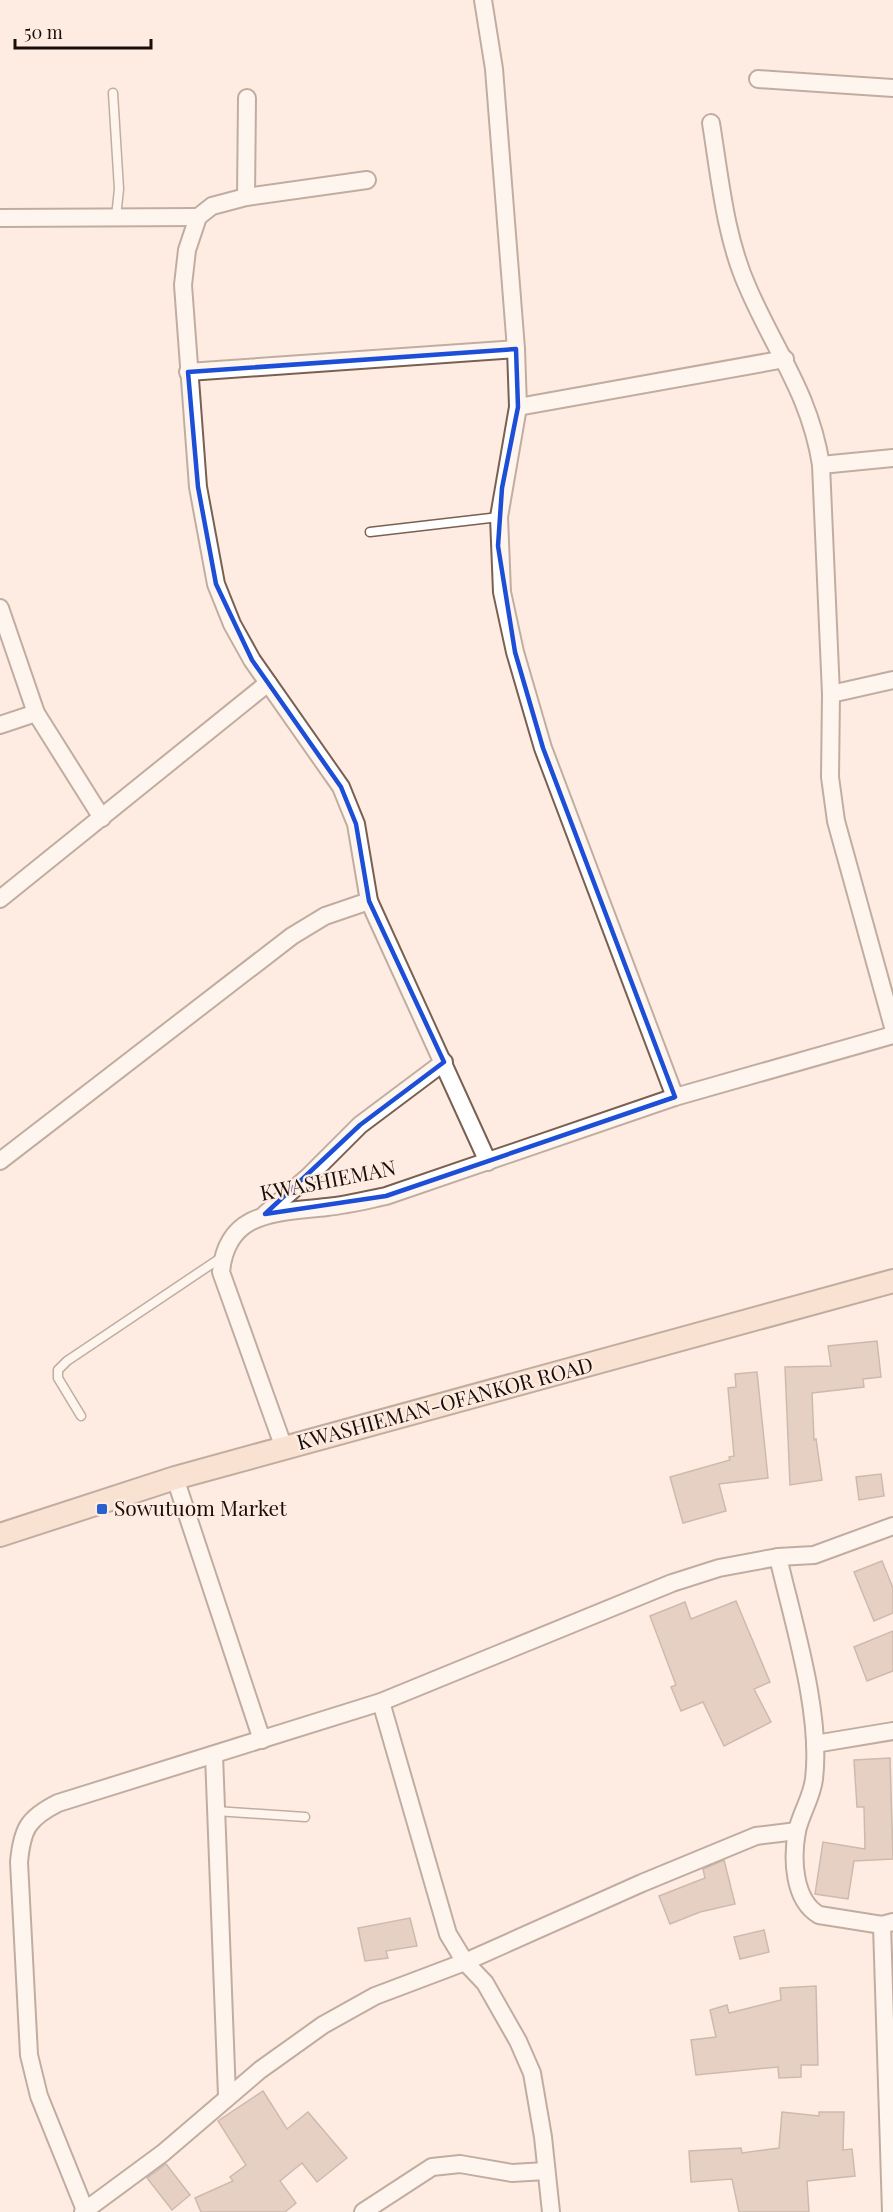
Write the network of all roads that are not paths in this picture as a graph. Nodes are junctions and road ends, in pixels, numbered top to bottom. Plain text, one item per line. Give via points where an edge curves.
1 (483, 0) edge
2 (758, 79) dead end
3 (893, 88) edge
4 (113, 93) dead end
5 (247, 98) dead end
6 (711, 123) dead end
7 (367, 180) dead end
8 (246, 197) junction
9 (198, 217) junction
10 (0, 218) edge
11 (116, 218) junction
12 (516, 349) junction
13 (785, 359) junction
14 (188, 372) junction
15 (518, 407) junction
16 (893, 458) edge
17 (821, 465) junction
18 (499, 517) junction
19 (370, 532) dead end
20 (0, 608) edge
21 (893, 680) edge
22 (268, 683) junction
23 (831, 694) junction
24 (36, 713) junction
25 (0, 725) edge
26 (102, 818) junction
27 (0, 899) edge
28 (369, 901) junction
29 (893, 1027) edge
30 (893, 1035) edge
31 (444, 1062) junction
32 (675, 1097) junction
33 (0, 1161) edge
34 (488, 1162) junction
35 (265, 1214) junction
36 (222, 1256) junction
37 (893, 1281) edge
38 (81, 1416) dead end
39 (284, 1448) junction
40 (176, 1478) junction
41 (893, 1526) edge
42 (0, 1535) edge
43 (778, 1557) junction
44 (381, 1702) junction
45 (893, 1731) edge
46 (262, 1740) junction
47 (815, 1744) junction
48 (214, 1755) junction
49 (216, 1811) junction
50 (304, 1817) dead end
51 (797, 1832) junction
52 (887, 1923) edge
53 (465, 1962) junction
54 (227, 2096) junction
55 (546, 2171) junction
56 (84, 2211) edge
57 (363, 2212) edge
58 (551, 2212) edge
59 (891, 2212) edge

1 - 12 street via 494,69
2 - 3 street
4 - 11 lane via 119,189
5 - 8 street
6 - 13 street via 728,229 747,288
7 - 8 street
8 - 9 street via 212,206
9 - 11 street
9 - 14 street via 187,250 183,285
10 - 11 street
12 - 14 street
12 - 15 street
13 - 15 street
13 - 17 street via 806,405
14 - 22 street via 198,487 216,584 232,624
15 - 18 street
16 - 17 street
17 - 23 street
18 - 19 lane
18 - 32 street via 502,592 543,747
20 - 24 street
21 - 23 street
22 - 26 street
22 - 28 street via 341,788 356,824
23 - 29 street via 829,743 836,821
24 - 25 street
24 - 26 street
26 - 27 street
28 - 31 street
28 - 33 street via 325,916 292,936
30 - 32 street, KWASHIEMAN
31 - 34 street
31 - 35 street via 360,1125
32 - 34 street, KWASHIEMAN
34 - 35 street, KWASHIEMAN via 386,1196
35 - 36 street, KWASHIEMAN via 236,1232
36 - 38 lane via 58,1370 58,1378
36 - 39 street via 224,1287
37 - 39 main road, KWASHIEMAN-OFANKOR ROAD
39 - 40 main road, KWASHIEMAN-OFANKOR ROAD
40 - 42 main road, KWASHIEMAN-OFANKOR ROAD
40 - 46 street
41 - 43 street via 814,1556
43 - 44 street via 719,1568 672,1583
43 - 47 street via 801,1657
44 - 46 street
44 - 53 street via 437,1903 448,1934
45 - 47 street
46 - 48 street
47 - 51 street via 814,1780
48 - 49 street
48 - 56 street via 58,1803 42,1811 21,1837 29,2055 39,2096
49 - 50 lane
49 - 54 street
51 - 52 street via 797,1879 810,1910 831,1918
51 - 53 street via 756,1836
52 - 59 street
53 - 54 street via 375,1996 323,2025
53 - 55 street via 485,1983 532,2073
54 - 56 street via 163,2153
55 - 57 street via 512,2173 460,2164 432,2167
55 - 58 street

